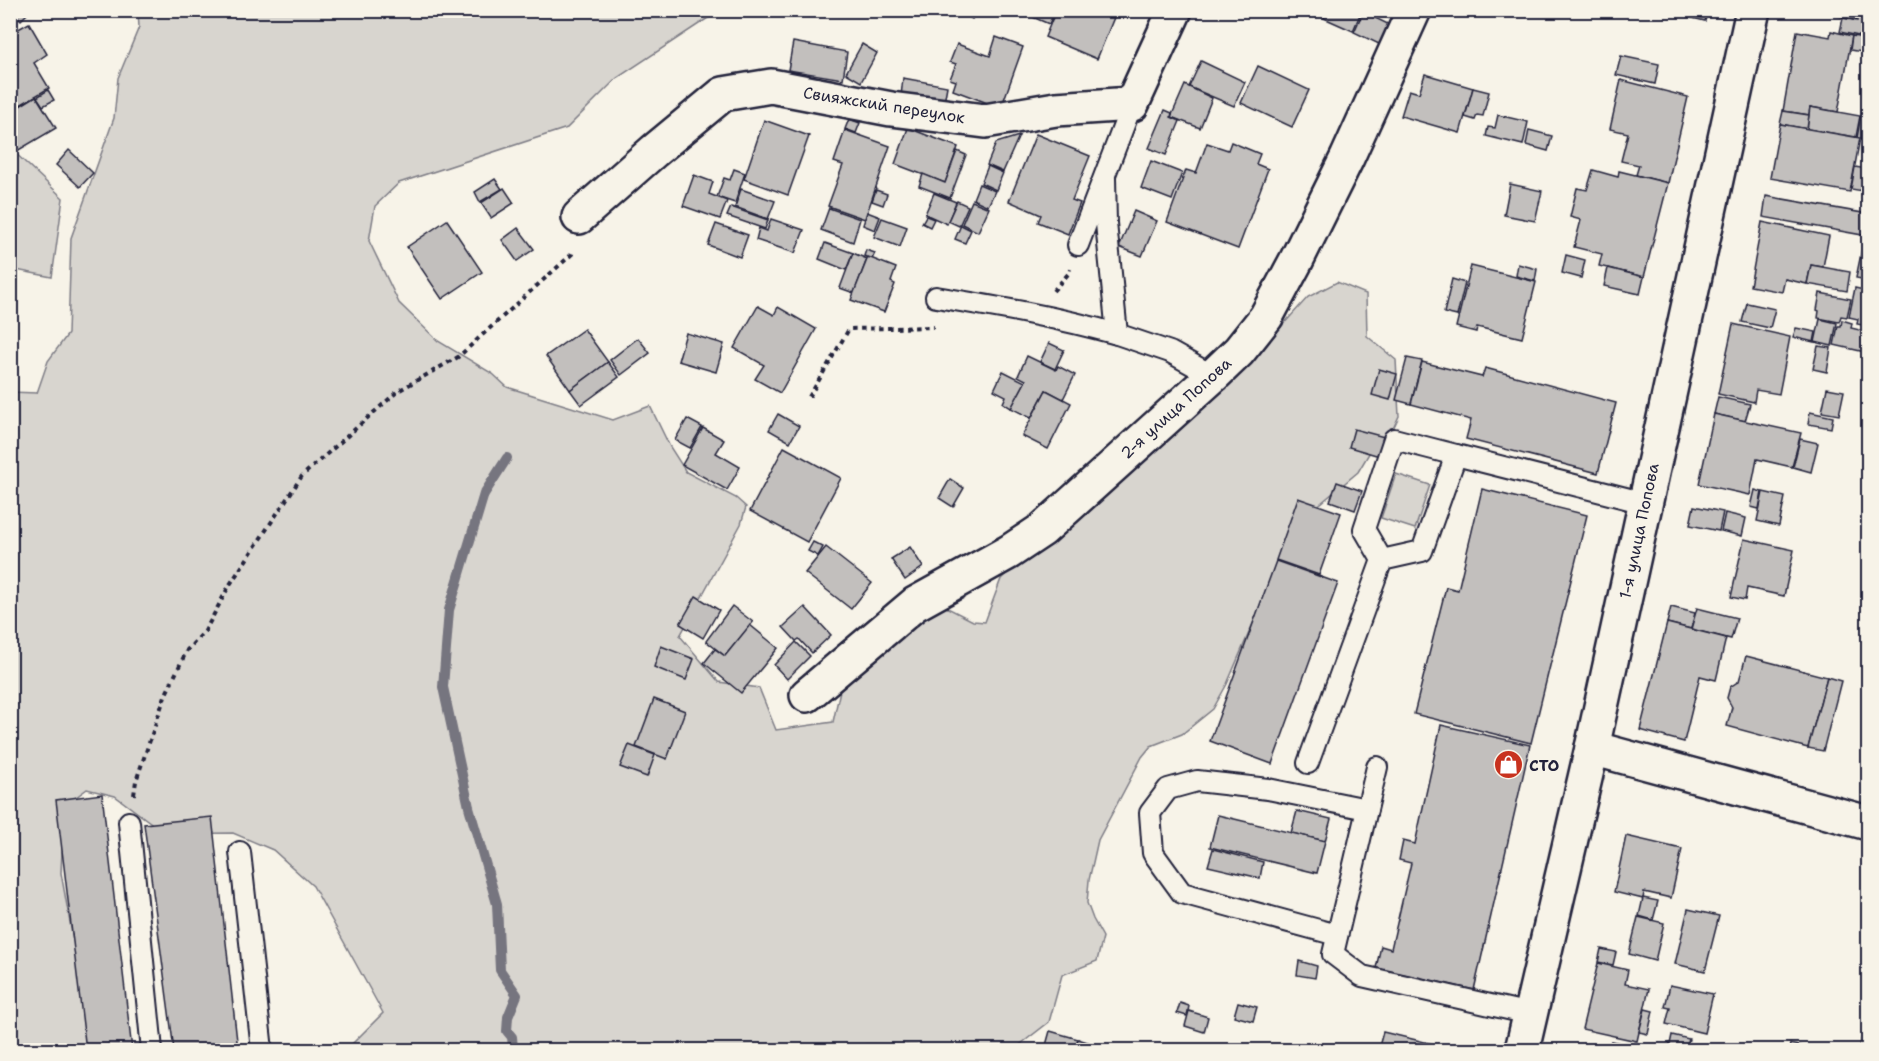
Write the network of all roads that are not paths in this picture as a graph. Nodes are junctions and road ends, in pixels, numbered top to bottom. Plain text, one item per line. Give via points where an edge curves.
1 (1175, 10) edge
2 (1414, 10) edge
3 (1753, 10) edge
4 (1132, 104) junction
5 (1105, 178) junction
6 (579, 217) road end
7 (1078, 245) dead end
8 (936, 297) dead end
9 (1117, 334) junction
10 (1213, 376) junction
11 (1456, 455) junction
12 (1646, 503) junction
13 (1382, 560) junction
14 (807, 695) dead end
15 (1592, 748) junction
16 (1308, 763) dead end
17 (1377, 767) dead end
18 (1367, 809) junction
19 (129, 822) road end
20 (1869, 823) edge
21 (240, 852) dead end
22 (1338, 935) junction
23 (1530, 1014) junction
24 (152, 1050) edge
25 (262, 1050) edge
26 (1522, 1050) edge

1 - 4 street
2 - 10 street, 2-я улица Попова via 1347,158 1266,317
3 - 12 street, 1-я улица Попова
4 - 5 lane
4 - 6 street, Свияжский переулок via 985,121 891,109 771,86 723,94
5 - 7 lane
5 - 9 lane
8 - 9 lane via 1071,321
9 - 10 lane via 1170,352
10 - 14 street, 2-я улица Попова via 1042,530 915,604
11 - 12 lane
11 - 13 lane via 1422,552
11 - 13 lane via 1394,439 1364,529
12 - 15 street, 1-я улица Попова
13 - 16 lane
15 - 20 street
15 - 23 street, 1-я улица Попова
17 - 18 lane
18 - 22 lane
18 - 22 lane via 1269,789 1197,781 1168,789 1150,813 1153,853 1182,892
19 - 24 lane
21 - 25 lane
22 - 23 lane via 1333,954 1362,976
23 - 26 street, 1-я улица Попова

